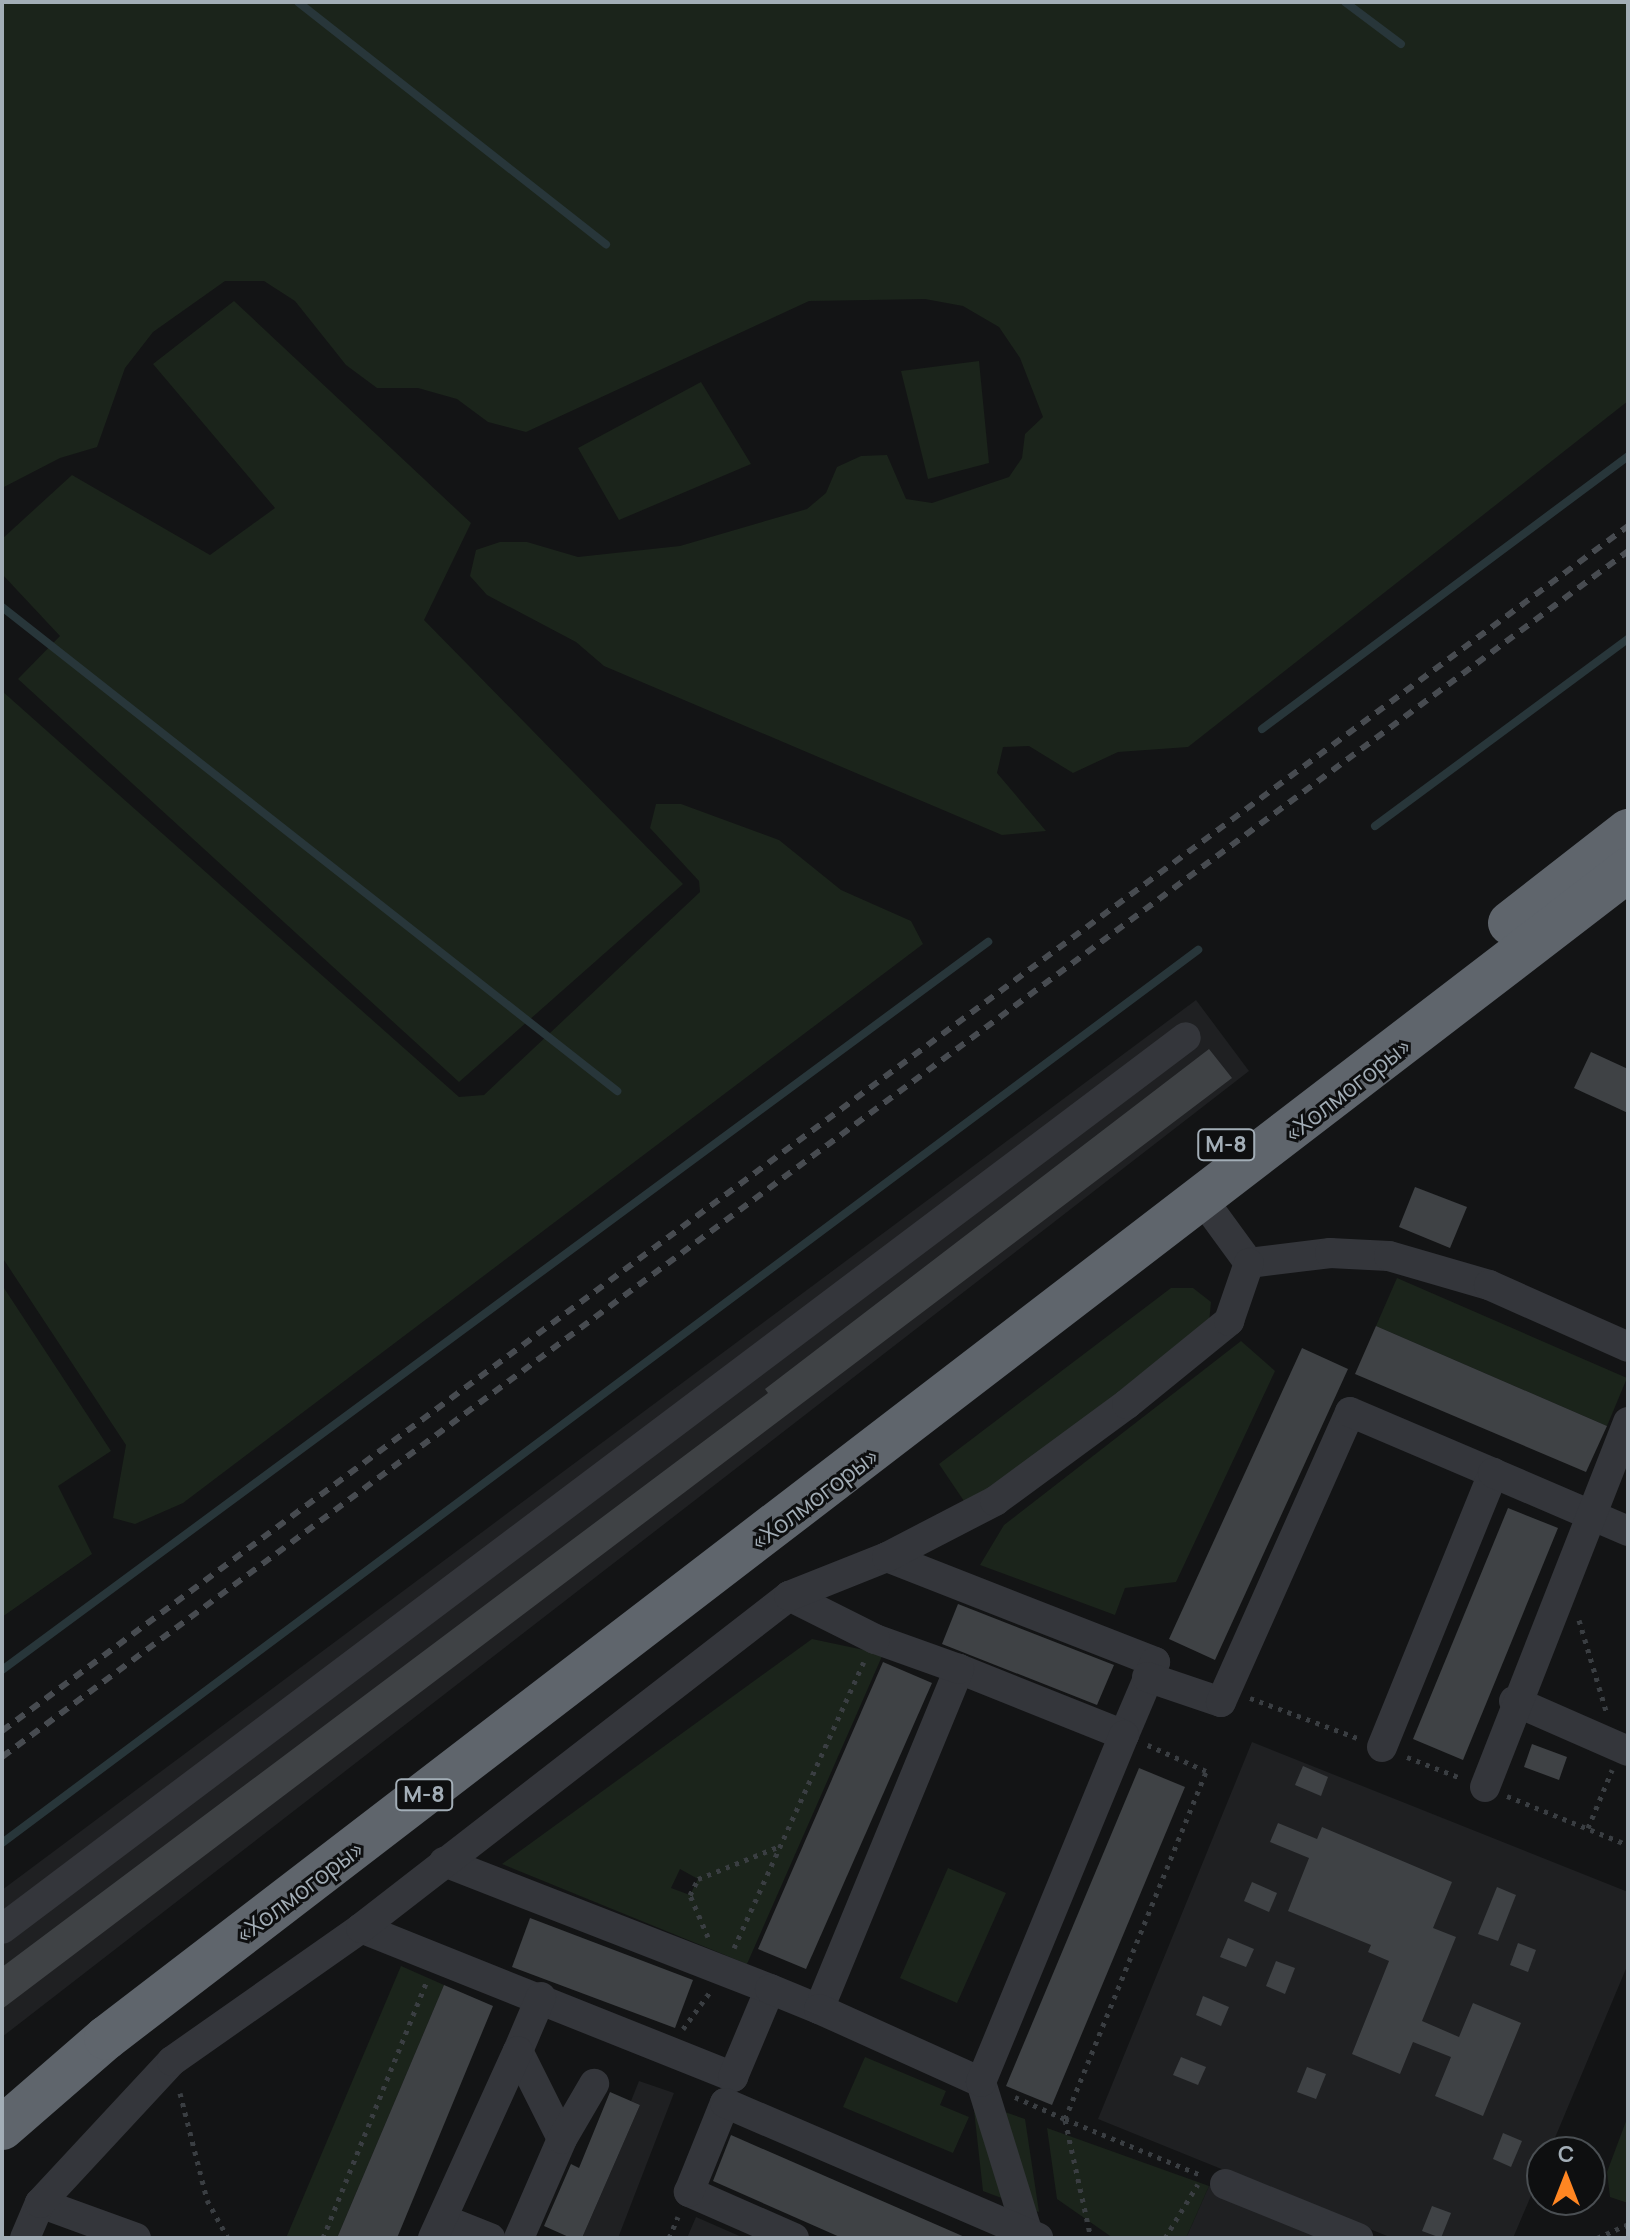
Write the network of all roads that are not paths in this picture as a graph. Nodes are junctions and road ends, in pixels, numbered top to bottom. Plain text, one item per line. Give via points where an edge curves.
1 (1628, 831) edge
2 (1628, 870) edge
3 (1186, 1037) dead end
4 (1203, 1200) junction
5 (1249, 1263) junction
6 (1628, 1347) edge
7 (1628, 1422) edge
8 (1493, 1473) junction
9 (1591, 1514) junction
10 (1628, 1531) edge
11 (887, 1557) junction
12 (789, 1596) junction
13 (959, 1669) junction
14 (1147, 1677) junction
15 (1514, 1701) junction
16 (1124, 1735) junction
17 (1382, 1747) dead end
18 (1624, 1750) edge
19 (1485, 1787) dead end
20 (444, 1862) junction
21 (361, 1928) junction
22 (2, 1929) edge
23 (770, 1989) junction
24 (541, 1997) junction
25 (819, 2009) junction
26 (518, 2051) junction
27 (981, 2082) junction
28 (594, 2084) dead end
29 (2, 2086) edge
30 (729, 2090) junction
31 (2, 2128) edge
32 (562, 2139) junction
33 (1214, 2180) road end
34 (40, 2203) junction
35 (437, 2229) edge
36 (1033, 2236) edge
37 (25, 2238) edge
38 (136, 2238) edge
39 (490, 2238) edge
40 (519, 2238) edge
41 (794, 2238) edge
42 (1358, 2238) edge

1 - 29 highway, «Холмогоры» / М-8 via 89,2012
2 - 4 highway, «Холмогоры» / М-8
3 - 22 street
4 - 5 street
4 - 31 highway, «Холмогоры» / М-8 via 106,2038
5 - 6 street via 1330,1253 1389,1256 1489,1285
5 - 11 street via 1229,1321 1215,1337 995,1501
7 - 9 street
8 - 9 street
8 - 14 street via 1350,1412 1221,1702
8 - 17 street
9 - 10 street
9 - 15 street
11 - 12 street
11 - 14 street via 1155,1662
12 - 13 street via 875,1639
12 - 20 street
13 - 16 street
13 - 25 street
14 - 16 street
15 - 18 street
15 - 19 street
16 - 27 street
20 - 21 street
20 - 23 street
21 - 24 street
21 - 34 street via 172,2061
23 - 25 street
23 - 30 street
24 - 26 street
24 - 30 street via 658,2045
25 - 27 street
26 - 32 street
26 - 35 street
27 - 36 street
28 - 32 street
30 - 36 street
30 - 41 street via 689,2192
32 - 40 street
33 - 42 street
34 - 37 street
34 - 38 street
35 - 39 street

